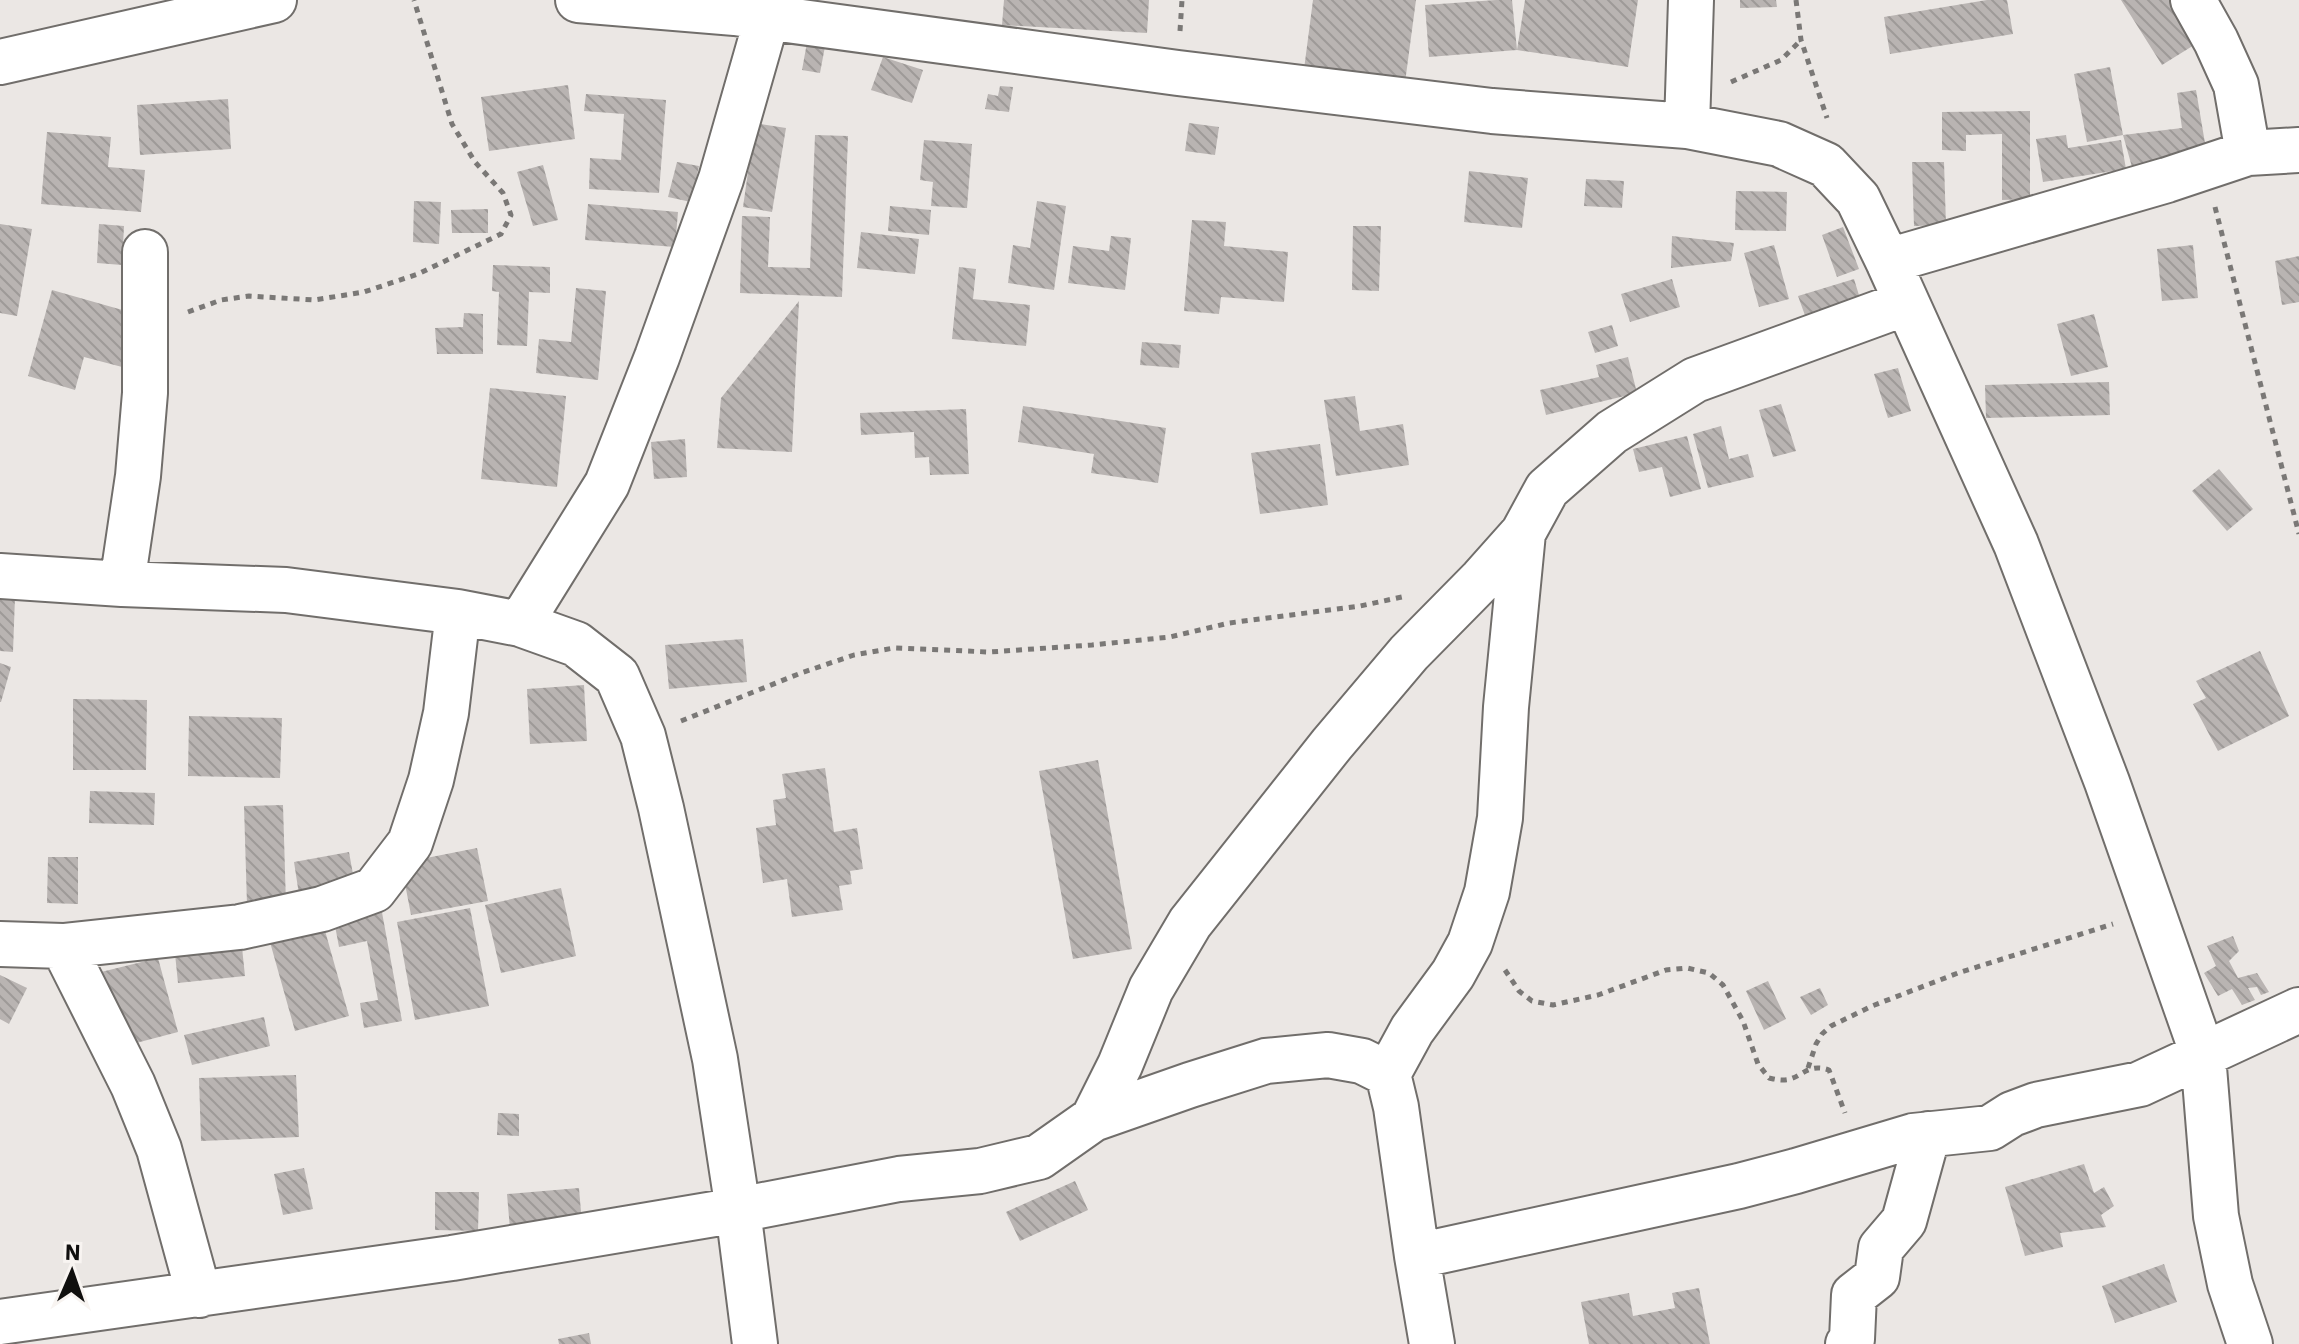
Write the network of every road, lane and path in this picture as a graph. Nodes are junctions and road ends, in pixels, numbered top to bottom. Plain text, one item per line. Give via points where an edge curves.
1 (274, 0) edge
2 (414, 0) edge
3 (578, 0) edge
4 (1691, 0) edge
5 (1796, 0) edge
6 (2193, 0) edge
7 (747, 10) edge
8 (130, 17) edge
9 (1801, 40) junction
10 (0, 62) edge
11 (1687, 109) junction
12 (2299, 150) edge
13 (2248, 153) junction
14 (1826, 165) junction
15 (2205, 167) junction
16 (145, 252) dead end
17 (1888, 261) junction
18 (1906, 303) junction
19 (146, 338) junction
20 (1523, 533) junction
21 (2299, 534) edge
22 (0, 576) edge
23 (122, 584) junction
24 (1406, 596) dead end
25 (458, 612) junction
26 (520, 624) junction
27 (643, 736) junction
28 (2152, 910) junction
29 (1476, 925) junction
30 (0, 944) edge
31 (63, 946) junction
32 (2299, 1010) edge
33 (2203, 1055) junction
34 (1808, 1069) junction
35 (1388, 1074) junction
36 (2140, 1084) junction
37 (1093, 1119) junction
38 (2208, 1123) junction
39 (1928, 1134) junction
40 (1861, 1151) junction
41 (738, 1210) junction
42 (1417, 1256) junction
43 (199, 1295) junction
44 (0, 1322) edge
45 (755, 1344) edge
46 (1432, 1344) edge
47 (1848, 1344) edge
48 (2250, 1344) edge

1 - 8 street
2 - 19 path via 452,124 475,162 503,193 511,215 501,234 418,274 364,292 314,300 221,300 183,314
3 - 7 street
4 - 11 street
5 - 9 path
6 - 13 street via 2236,85
7 - 11 street via 1178,73 1492,111
7 - 26 street via 721,179 657,357 607,484
8 - 10 street
9 - 11 path via 1781,60
9 - 14 path via 1829,123
11 - 14 street
12 - 13 street
13 - 15 street
14 - 17 street via 1858,199
15 - 17 street
15 - 21 path
16 - 19 street
17 - 18 street
18 - 20 street via 1695,380 1612,432 1547,489
18 - 28 street via 2016,544
19 - 23 street via 138,476
20 - 29 street via 1500,818
20 - 37 street via 1409,653 1190,923 1151,989
22 - 23 street
23 - 25 street via 286,590
24 - 27 path via 1170,637 989,652 894,648 854,655
25 - 26 street
25 - 31 street via 446,713 431,780 410,843 374,890 322,909 240,927
26 - 27 street via 576,644 617,676
27 - 41 street via 715,1059
28 - 33 street
28 - 34 path via 1872,1006 1822,1034
29 - 34 path via 1519,991 1532,1001 1553,1005 1598,995 1666,970 1709,973 1723,985 1769,1078 1786,1081
29 - 35 street via 1453,974
30 - 31 street
31 - 43 street via 159,1149
32 - 33 street
33 - 36 street
33 - 38 street
34 - 40 path via 1829,1070
35 - 37 street via 1362,1061 1328,1055 1266,1061
35 - 42 street
36 - 38 street
36 - 39 street via 2036,1105 1990,1128
37 - 41 street via 1039,1157
38 - 48 street via 2216,1216
39 - 40 street
39 - 47 street via 1904,1221 1881,1248 1877,1277 1854,1295
40 - 42 street via 1739,1186
41 - 43 street
41 - 45 street
42 - 46 street
43 - 44 street

